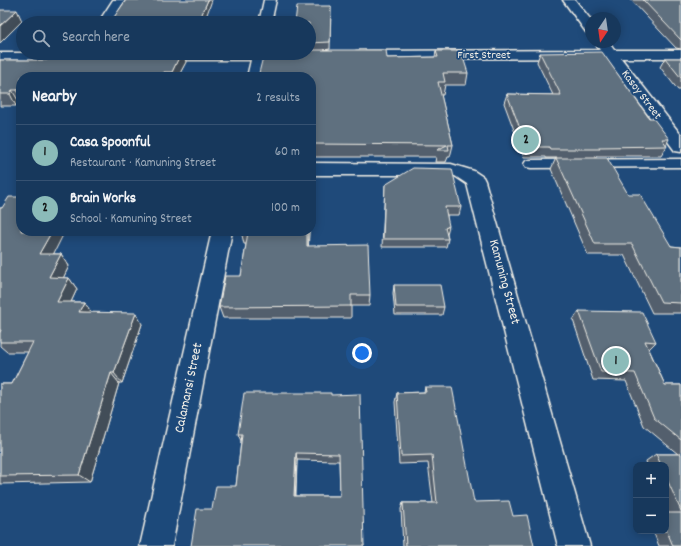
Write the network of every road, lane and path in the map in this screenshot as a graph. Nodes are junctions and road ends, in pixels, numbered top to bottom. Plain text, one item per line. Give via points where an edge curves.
1 (119, 0) edge
2 (270, 0) edge
3 (569, 0) edge
4 (109, 16) edge
5 (267, 16) edge
6 (585, 21) edge
7 (606, 48) edge
8 (681, 54) edge
9 (611, 55) junction
10 (343, 56) edge
11 (0, 57) edge
12 (16, 57) edge
13 (258, 60) edge
14 (255, 72) edge
15 (681, 147) edge
16 (681, 163) edge
17 (531, 164) dead end
18 (316, 169) edge
19 (221, 236) edge
20 (156, 546) edge
21 (574, 546) edge

1 - 4 street
2 - 5 street
3 - 6 street
7 - 9 street, Kasoy Street
8 - 9 street, First Street
9 - 10 street, First Street
9 - 15 street, Kasoy Street
11 - 12 street
13 - 14 street
16 - 17 lane
18 - 21 street, Kamuning Street via 441,169 468,174 476,181
19 - 20 street, Calamansi Street

